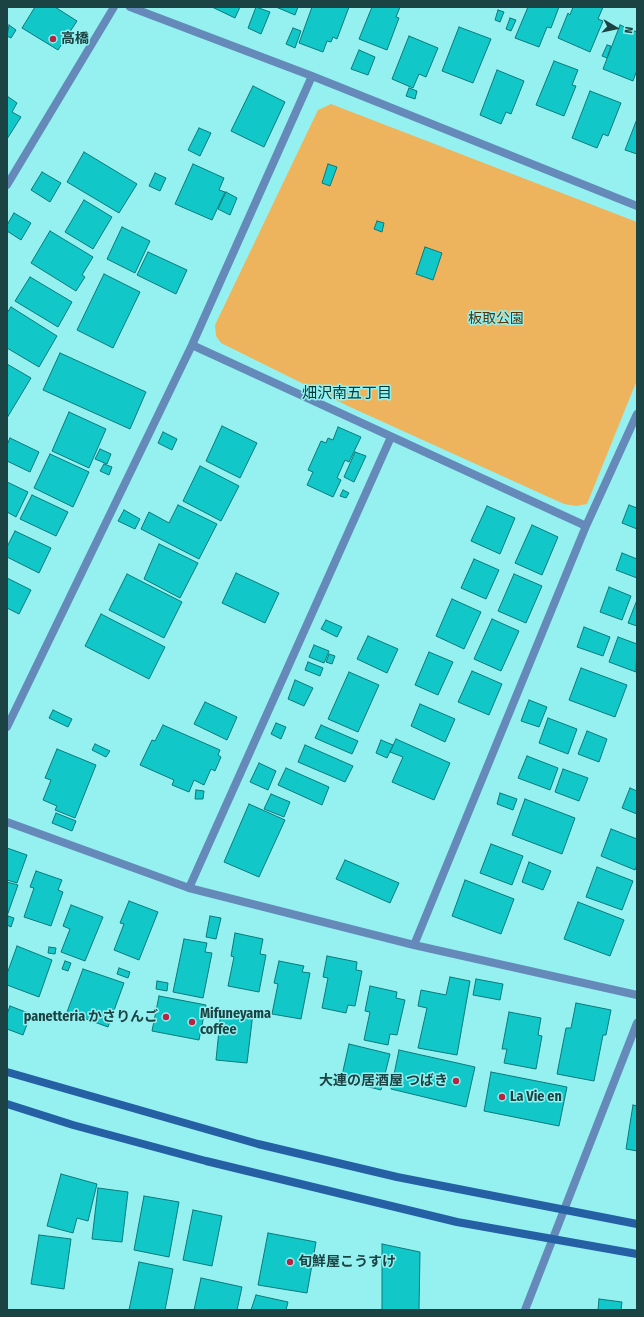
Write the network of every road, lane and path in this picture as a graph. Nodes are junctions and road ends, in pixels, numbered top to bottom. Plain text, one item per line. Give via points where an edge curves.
1 (114, 7) edge
2 (130, 7) edge
3 (312, 76) junction
4 (8, 183) edge
5 (637, 206) edge
6 (192, 345) junction
7 (637, 414) edge
8 (391, 436) junction
9 (586, 526) junction
10 (7, 727) edge
11 (7, 822) edge
12 (189, 888) junction
13 (414, 945) junction
14 (637, 995) edge
15 (637, 1024) edge
16 (7, 1072) edge
17 (7, 1104) edge
18 (565, 1211) junction
19 (637, 1224) edge
20 (553, 1238) junction
21 (637, 1254) edge
22 (525, 1310) edge

1 - 4 street
2 - 3 street
3 - 5 street
3 - 6 street
6 - 8 street
6 - 10 street
7 - 9 street
8 - 9 street
8 - 12 street
9 - 13 street
11 - 12 street
12 - 13 street
13 - 14 street
15 - 18 street
16 - 18 street via 258,1144 397,1177
17 - 20 street via 206,1161 457,1222
18 - 19 street
18 - 20 street
20 - 21 street
20 - 22 street

